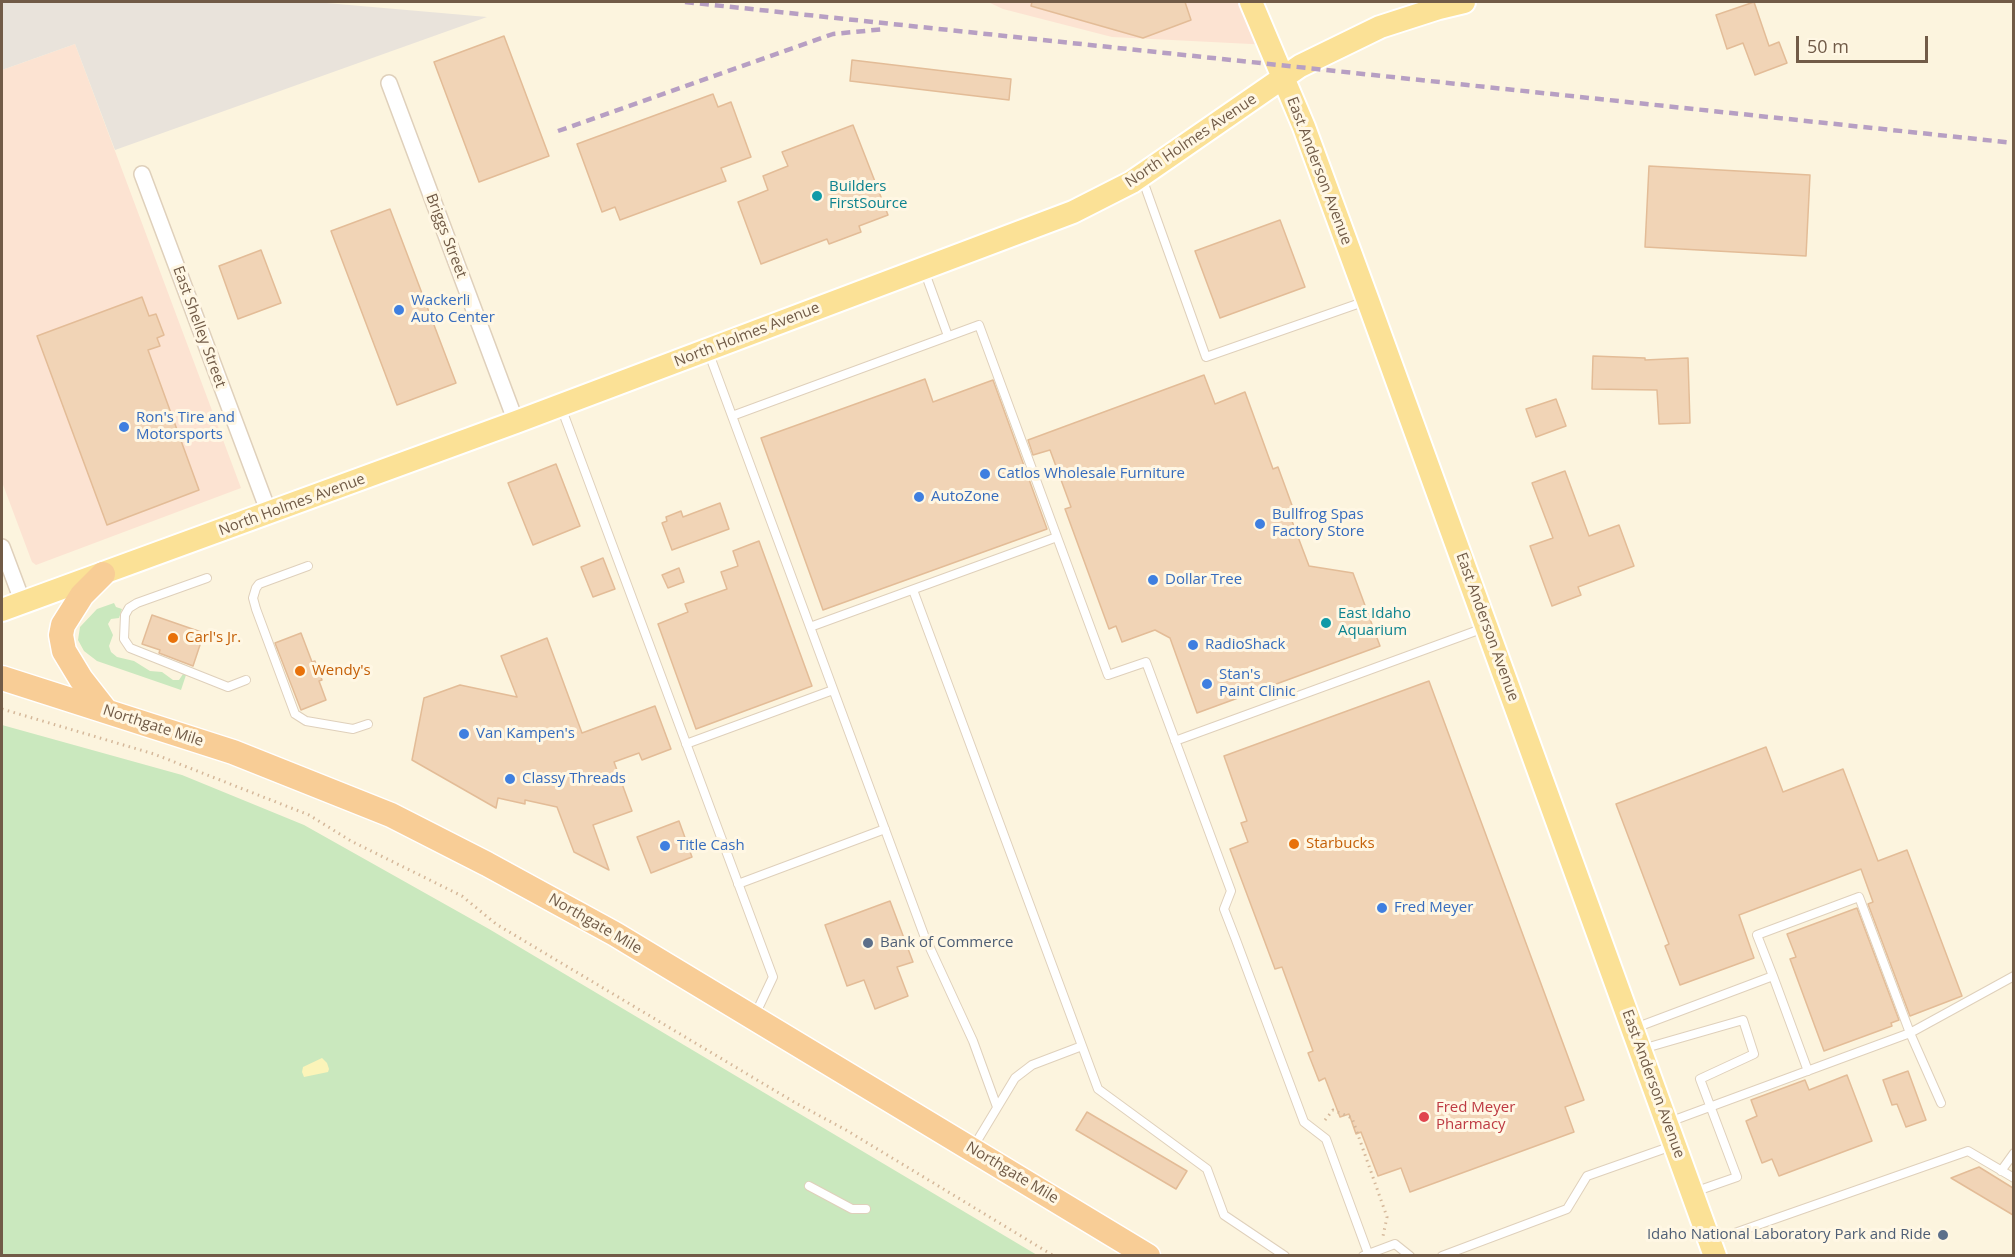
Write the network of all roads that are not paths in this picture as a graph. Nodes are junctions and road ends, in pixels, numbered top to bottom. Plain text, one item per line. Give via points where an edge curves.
1 (1251, 2) edge
2 (1464, 2) edge
3 (1284, 78) junction
4 (389, 83) dead end
5 (142, 174) dead end
6 (1141, 176) junction
7 (923, 269) junction
8 (1368, 301) junction
9 (948, 336) junction
10 (708, 350) junction
11 (561, 405) junction
12 (732, 416) junction
13 (516, 422) junction
14 (269, 513) junction
15 (1057, 537) junction
16 (2, 547) edge
17 (309, 566) dead end
18 (103, 574) junction
19 (207, 578) dead end
20 (913, 590) junction
21 (12, 607) edge
22 (810, 627) junction
23 (1487, 627) junction
24 (2, 678) edge
25 (246, 680) dead end
26 (833, 690) junction
27 (106, 711) junction
28 (368, 724) dead end
29 (1175, 741) junction
30 (686, 744) junction
31 (885, 828) junction
32 (738, 884) junction
33 (1773, 976) junction
34 (2013, 976) edge
35 (754, 1017) junction
36 (1910, 1033) junction
37 (1637, 1039) junction
38 (1082, 1046) junction
39 (1808, 1071) junction
40 (1941, 1103) dead end
41 (997, 1107) junction
42 (1710, 1107) junction
43 (1668, 1123) junction
44 (1676, 1145) junction
45 (972, 1149) junction
46 (2013, 1153) edge
47 (2001, 1171) junction
48 (2013, 1178) edge
49 (809, 1186) dead end
50 (1694, 1193) junction
51 (866, 1209) dead end
52 (1713, 1249) edge
53 (1366, 1255) edge
54 (1148, 1256) edge
55 (1285, 1256) edge
56 (1410, 1256) edge
57 (1442, 1256) edge

1 - 3 main road, East Anderson Avenue
2 - 3 main road, North Holmes Avenue via 1380,27 1308,61
3 - 6 main road, North Holmes Avenue
3 - 8 main road, East Anderson Avenue
4 - 13 street, Briggs Street
5 - 14 street, East Shelley Street
6 - 7 main road, North Holmes Avenue via 1073,212
6 - 8 lane via 1206,357
7 - 9 lane
7 - 10 main road, North Holmes Avenue
8 - 23 main road, East Anderson Avenue
9 - 12 lane
9 - 15 lane via 979,325
10 - 11 main road, North Holmes Avenue
10 - 12 lane
11 - 13 main road, North Holmes Avenue
11 - 30 lane
12 - 22 lane
13 - 14 main road, North Holmes Avenue
14 - 18 main road, North Holmes Avenue
15 - 20 lane
15 - 29 lane via 1108,675 1146,662
16 - 21 street
17 - 28 lane via 259,584 253,598 287,693 295,714 306,721 353,729
18 - 21 main road, North Holmes Avenue
18 - 27 highway via 82,595 61,635 64,651
19 - 25 lane via 137,603 124,615 124,639 130,648 228,687
20 - 22 lane
20 - 38 lane
22 - 26 lane
23 - 29 lane
23 - 37 main road, East Anderson Avenue
24 - 27 highway, Northgate Mile
26 - 30 lane
26 - 31 lane
27 - 35 highway, Northgate Mile via 233,752 391,814 568,907
29 - 53 lane via 1231,891 1224,909 1304,1122 1326,1140
30 - 32 lane
31 - 32 lane
31 - 41 lane via 924,935 973,1041
32 - 35 lane via 773,977
33 - 36 lane via 1757,935 1859,897
33 - 37 lane
33 - 39 lane
34 - 36 lane
35 - 45 highway, Northgate Mile
36 - 39 lane
36 - 40 lane
37 - 42 lane via 1743,1020 1754,1054 1700,1079
37 - 43 main road, East Anderson Avenue
38 - 41 lane via 1032,1065 1015,1078
38 - 55 lane via 1098,1089 1207,1169 1224,1215
39 - 42 lane
41 - 45 lane
42 - 43 lane
42 - 50 lane via 1737,1177
43 - 44 main road, East Anderson Avenue
44 - 50 main road, East Anderson Avenue
44 - 57 lane via 1587,1176 1568,1209
45 - 54 highway, Northgate Mile
46 - 47 lane
47 - 48 lane
47 - 52 lane via 1968,1151
49 - 51 lane via 852,1209
50 - 52 main road, East Anderson Avenue
53 - 56 lane via 1395,1244

